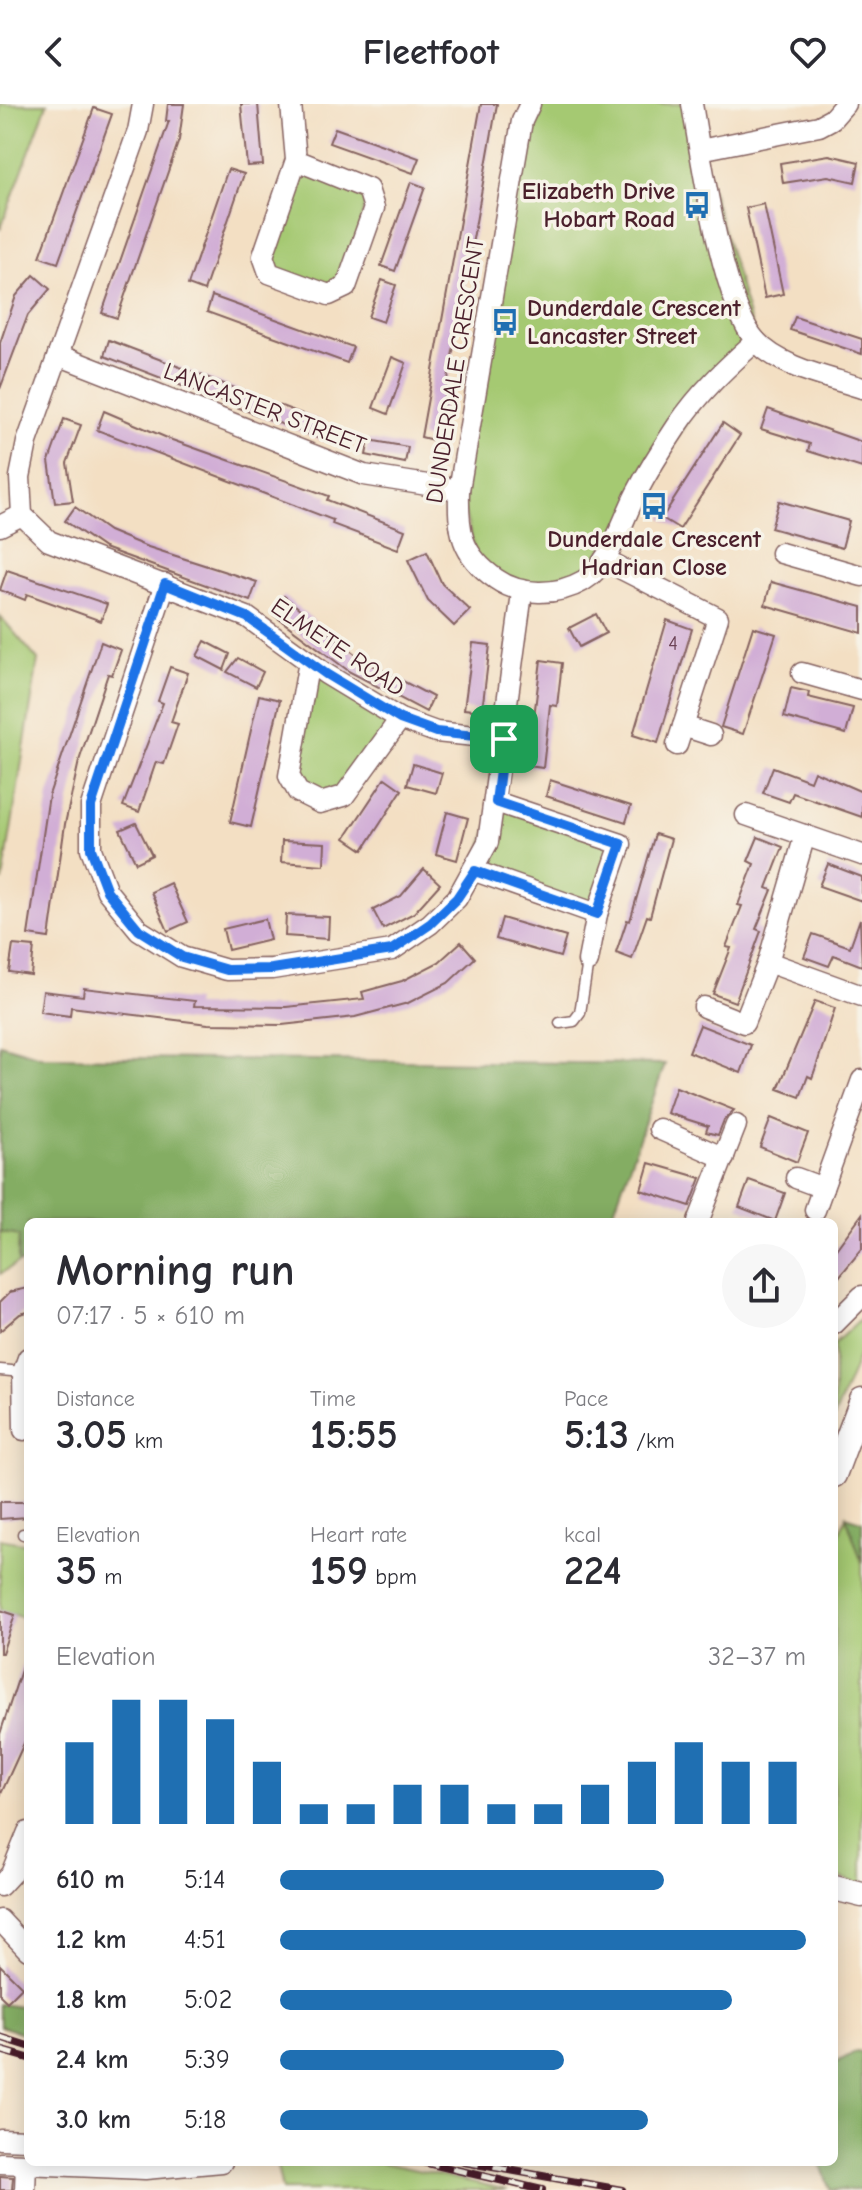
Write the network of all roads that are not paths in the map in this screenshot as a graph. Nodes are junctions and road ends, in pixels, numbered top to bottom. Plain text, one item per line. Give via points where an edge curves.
1 (143, 104) edge
2 (291, 104) edge
3 (530, 104) edge
4 (692, 104) edge
5 (845, 104) edge
6 (700, 150) junction
7 (296, 160) junction
8 (756, 341) junction
9 (58, 355) junction
10 (862, 388) edge
11 (459, 490) junction
12 (22, 515) junction
13 (0, 526) edge
14 (781, 553) dead end
15 (604, 560) junction
16 (862, 576) edge
17 (165, 584) junction
18 (522, 593) junction
19 (309, 661) junction
20 (802, 673) dead end
21 (862, 690) edge
22 (400, 719) junction
23 (711, 735) dead end
24 (504, 739) junction
25 (496, 802) junction
26 (746, 815) dead end
27 (805, 835) junction
28 (862, 855) edge
29 (475, 871) junction
30 (597, 914) junction
31 (588, 961) joint
32 (768, 962) junction
33 (862, 996) edge
34 (704, 1007) dead end
35 (560, 1023) dead end
36 (862, 1080) edge
37 (736, 1125) dead end
38 (659, 1129) dead end
39 (724, 1158) junction
40 (796, 1178) dead end
41 (823, 1188) junction
42 (815, 1210) dead end
43 (700, 1218) edge
44 (862, 1296) edge
45 (838, 1320) edge
46 (24, 1365) edge
47 (0, 1370) edge
48 (862, 1400) edge
49 (838, 1464) edge
50 (24, 1842) edge
51 (0, 1886) edge
52 (838, 1889) edge
53 (862, 1895) edge
54 (0, 1920) edge
55 (24, 1946) edge
56 (0, 2139) edge
57 (24, 2140) edge
58 (0, 2163) edge
59 (24, 2165) edge
60 (26, 2166) edge
61 (56, 2166) edge
62 (178, 2166) edge
63 (25, 2190) edge

1 - 9 street
2 - 7 street
3 - 11 street, DUNDERDALE CRESCENT via 522,121
4 - 6 street
5 - 6 street via 819,126
6 - 8 street via 733,300
7 - 7 street via 263,256 269,273 329,295 346,287 374,208 368,189
8 - 10 street via 790,363
8 - 15 street via 717,376 678,424
9 - 11 street, LANCASTER STREET via 364,475
9 - 12 street via 27,442 20,477
11 - 18 street, DUNDERDALE CRESCENT via 458,526 464,545 478,565
12 - 13 street
12 - 17 street, ELMETE ROAD via 49,541
14 - 16 street
15 - 18 street via 583,581
15 - 23 street via 718,618 680,736
17 - 19 street, ELMETE ROAD via 247,617
17 - 29 street via 91,806 91,849 107,891 139,930 182,957 227,970 272,969 392,950 430,924
18 - 24 street
19 - 22 street, ELMETE ROAD
19 - 22 street via 289,776 298,792 320,803 344,796
20 - 21 street
22 - 24 street, ELMETE ROAD via 436,732
24 - 25 street
25 - 29 street
25 - 30 street via 621,844
26 - 27 street
27 - 28 street
27 - 32 street
29 - 30 street
30 - 31 street
31 - 35 lane via 580,1013 574,1021
32 - 33 street
32 - 34 street via 744,1023
36 - 41 street
37 - 39 street
38 - 39 street
39 - 43 street
40 - 41 street
41 - 42 street
44 - 45 street
46 - 47 lane
48 - 49 street
50 - 51 street
52 - 53 street
54 - 55 street
56 - 57 street
58 - 59 street
60 - 63 street
61 - 62 street

